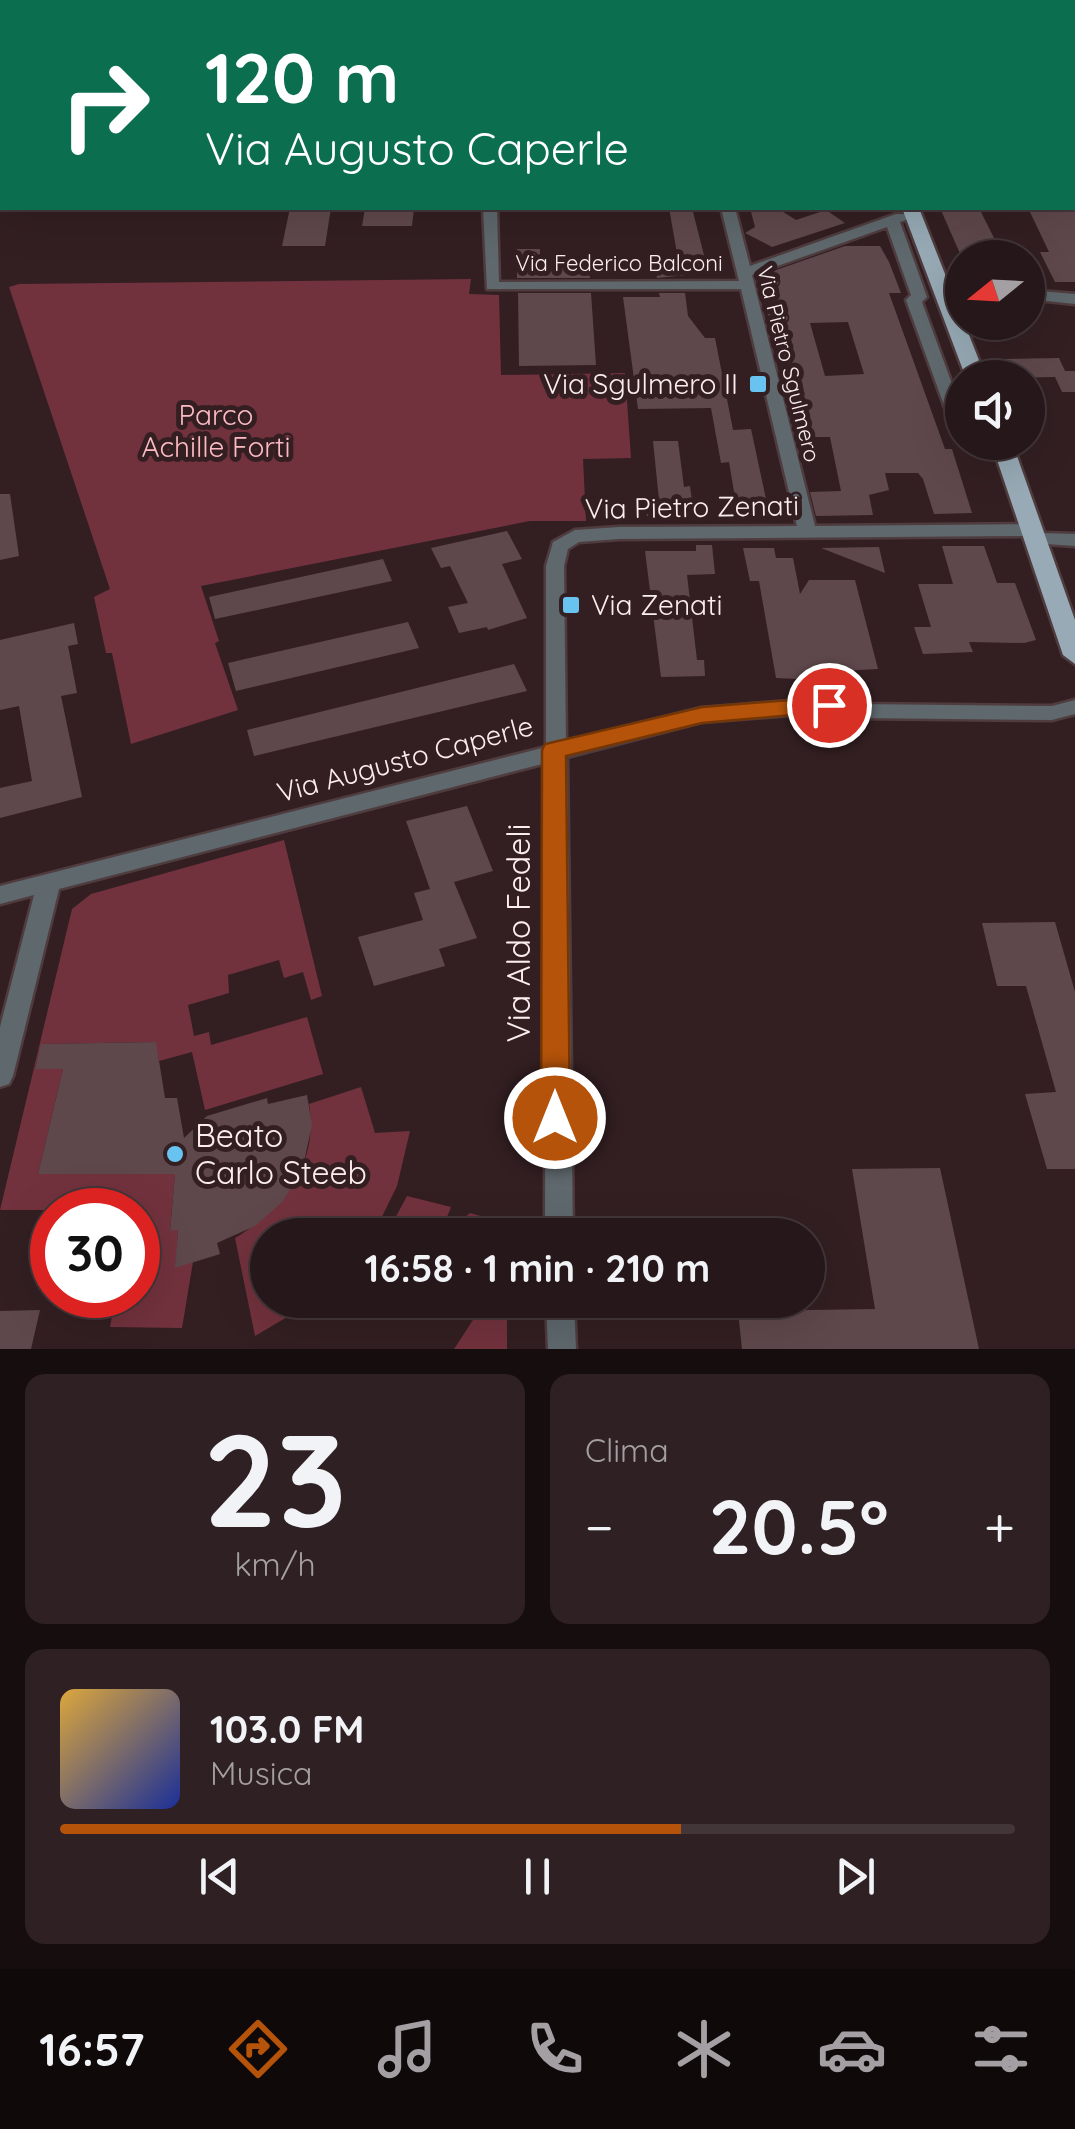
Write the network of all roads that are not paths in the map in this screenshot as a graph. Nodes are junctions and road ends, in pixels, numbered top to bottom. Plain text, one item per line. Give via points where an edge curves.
1 (490, 210) edge
2 (728, 210) edge
3 (911, 212) edge
4 (892, 220) junction
5 (744, 279) junction
6 (940, 288) junction
7 (945, 288) edge
8 (1045, 296) edge
9 (1075, 299) edge
10 (969, 360) edge
11 (937, 363) junction
12 (945, 365) edge
13 (945, 385) edge
14 (1008, 460) edge
15 (808, 532) junction
16 (1036, 534) junction
17 (1075, 540) edge
18 (1075, 655) edge
19 (1075, 704) edge
20 (829, 705) junction
21 (554, 750) junction
22 (49, 882) junction
23 (0, 894) edge
24 (0, 1076) edge
25 (558, 1218) edge
26 (561, 1318) edge
27 (562, 1349) edge

1 - 5 street, Via Federico Balconi via 492,286
2 - 5 street, Via Pietro Sgulmero
3 - 4 street, Via Federico Balconi
3 - 6 main road
4 - 5 street, Via Federico Balconi
4 - 11 street
5 - 15 street, Via Pietro Sgulmero
6 - 7 street
6 - 10 main road
8 - 9 street
11 - 12 street
11 - 13 street
14 - 16 main road
15 - 16 street, Via Pietro Zenati
15 - 21 street, Via Pietro Zenati via 587,534 559,546
16 - 17 street, Via Pietro Zenati
16 - 18 main road
19 - 20 street, Via Augusto Caperle via 853,697
19 - 20 street, Via Augusto Caperle via 1052,714
20 - 21 street, Via Augusto Caperle via 702,715
21 - 22 street, Via Augusto Caperle
21 - 25 street, Via Aldo Fedeli
22 - 23 street, Via Augusto Caperle
22 - 24 street
26 - 27 street

